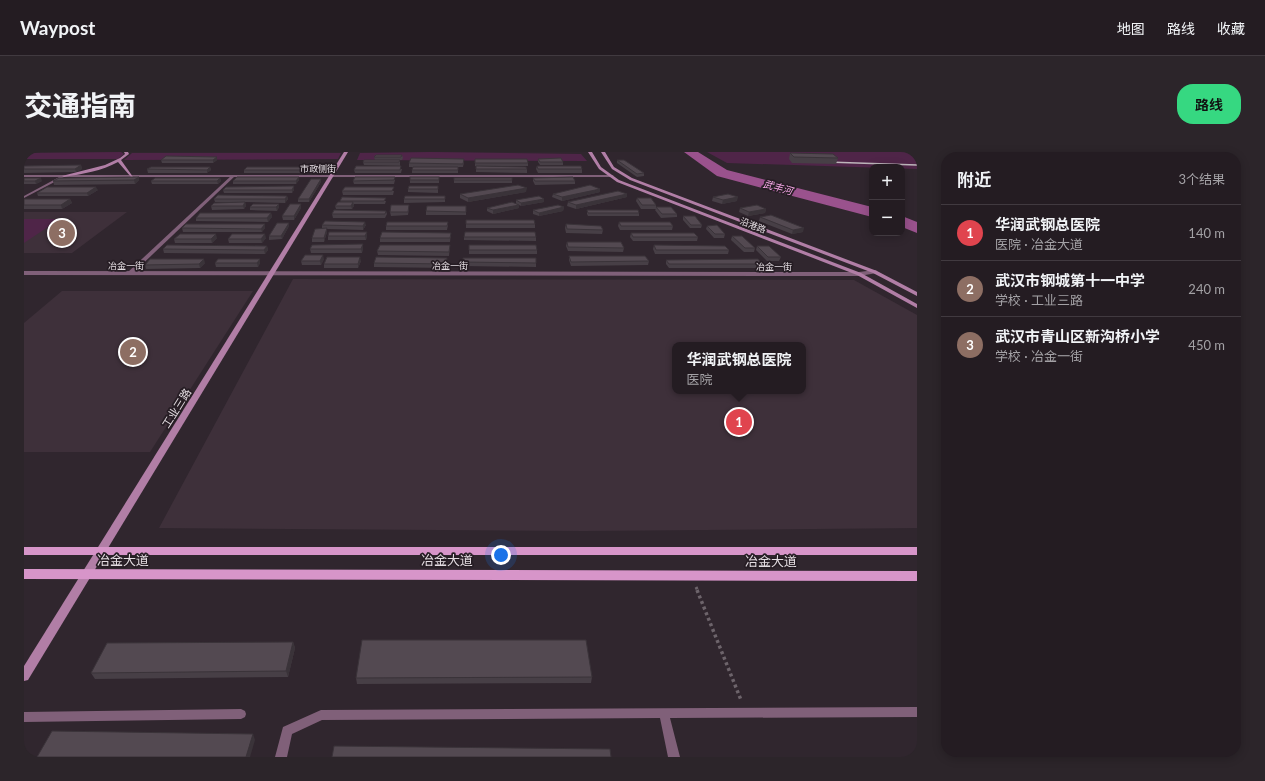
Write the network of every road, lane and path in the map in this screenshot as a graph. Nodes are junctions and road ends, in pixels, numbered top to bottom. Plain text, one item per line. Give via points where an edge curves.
1 (126, 152) edge
2 (346, 152) edge
3 (590, 152) edge
4 (603, 152) edge
5 (120, 161) junction
6 (24, 176) edge
7 (64, 176) junction
8 (132, 176) junction
9 (234, 176) junction
10 (332, 176) junction
11 (612, 176) junction
12 (24, 197) edge
13 (683, 199) junction
14 (670, 201) junction
15 (875, 272) junction
16 (24, 273) edge
17 (130, 273) junction
18 (272, 273) junction
19 (859, 274) junction
20 (917, 294) edge
21 (917, 306) edge
22 (24, 551) edge
23 (101, 551) junction
24 (917, 551) edge
25 (24, 574) edge
26 (87, 575) junction
27 (691, 576) junction
28 (917, 576) edge
29 (24, 676) edge
30 (917, 712) edge
31 (664, 713) junction
32 (746, 713) junction
33 (240, 714) dead end
34 (24, 717) edge
35 (281, 757) edge
36 (674, 757) edge

1 - 5 main road
2 - 10 main road, 工业三路
3 - 11 main road, 沿港路 via 600,168
4 - 13 main road, 沿港路 via 614,168 631,180
5 - 7 main road
5 - 8 main road
6 - 7 street, 市政侧街
7 - 8 street, 市政侧街
7 - 12 lane
8 - 9 street, 市政侧街
9 - 10 street, 市政侧街
9 - 17 lane
10 - 11 street, 市政侧街
10 - 18 main road, 工业三路
11 - 14 main road, 沿港路 via 618,181
13 - 14 main road
13 - 15 main road, 沿港路
14 - 19 main road, 沿港路
15 - 19 street, 冶金一街
15 - 20 main road, 沿港路
16 - 17 street, 冶金一街
17 - 18 street, 冶金一街
18 - 19 street, 冶金一街
18 - 23 main road, 工业三路
19 - 21 main road, 沿港路
22 - 23 main road, 冶金大道
23 - 24 main road, 冶金大道
23 - 26 main road, 工业三路
25 - 26 main road, 冶金大道
26 - 27 main road, 冶金大道
26 - 29 main road, 工业三路
27 - 28 main road, 冶金大道
27 - 32 path
30 - 32 lane
31 - 32 lane
31 - 35 lane via 321,715 287,731
31 - 36 lane
33 - 34 lane

